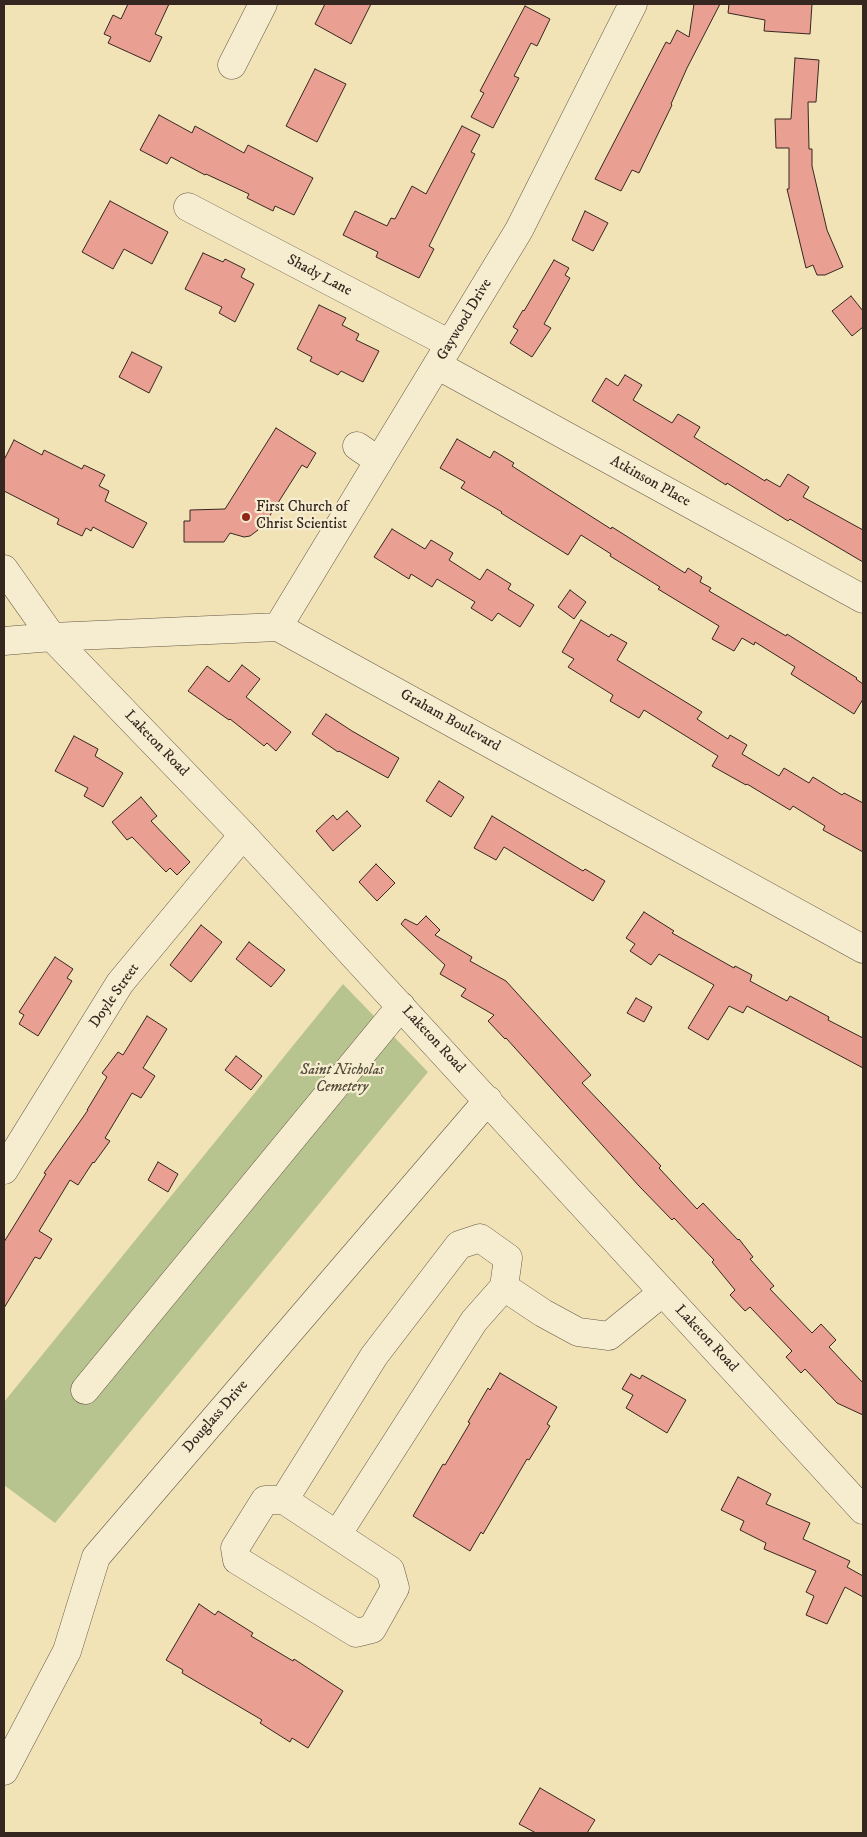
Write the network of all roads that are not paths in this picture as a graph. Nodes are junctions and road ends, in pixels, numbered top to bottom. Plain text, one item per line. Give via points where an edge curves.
1 (263, 4) edge
2 (633, 4) edge
3 (232, 64) dead end
4 (188, 207) dead end
5 (444, 354) junction
6 (4, 569) edge
7 (863, 599) edge
8 (278, 627) junction
9 (52, 637) junction
10 (4, 641) edge
11 (243, 835) junction
12 (863, 949) edge
13 (401, 1006) junction
14 (488, 1100) junction
15 (4, 1170) edge
16 (504, 1287) junction
17 (663, 1292) junction
18 (85, 1390) dead end
19 (284, 1500) junction
20 (863, 1510) edge
21 (337, 1535) junction
22 (4, 1771) edge

1 - 3 street
2 - 5 street, Gaywood Drive via 519,230
4 - 5 street, Shady Lane
5 - 7 street, Atkinson Place
5 - 8 street, Gaywood Drive via 368,454
6 - 9 street, Laketon Road
8 - 9 street
8 - 12 street, Graham Boulevard
9 - 10 street
9 - 11 street, Laketon Road
11 - 13 street, Laketon Road
11 - 15 street, Doyle Street via 120,983
13 - 14 street, Laketon Road
13 - 18 street
14 - 17 street, Laketon Road
14 - 22 street, Douglass Drive via 96,1557 67,1651
16 - 17 street via 578,1332 609,1336
16 - 19 street via 508,1258 480,1238 459,1245 374,1356
16 - 21 street via 474,1321
17 - 20 street, Laketon Road
19 - 21 street
19 - 21 street via 266,1500 235,1548 237,1560 356,1633 372,1629 395,1588 390,1570

